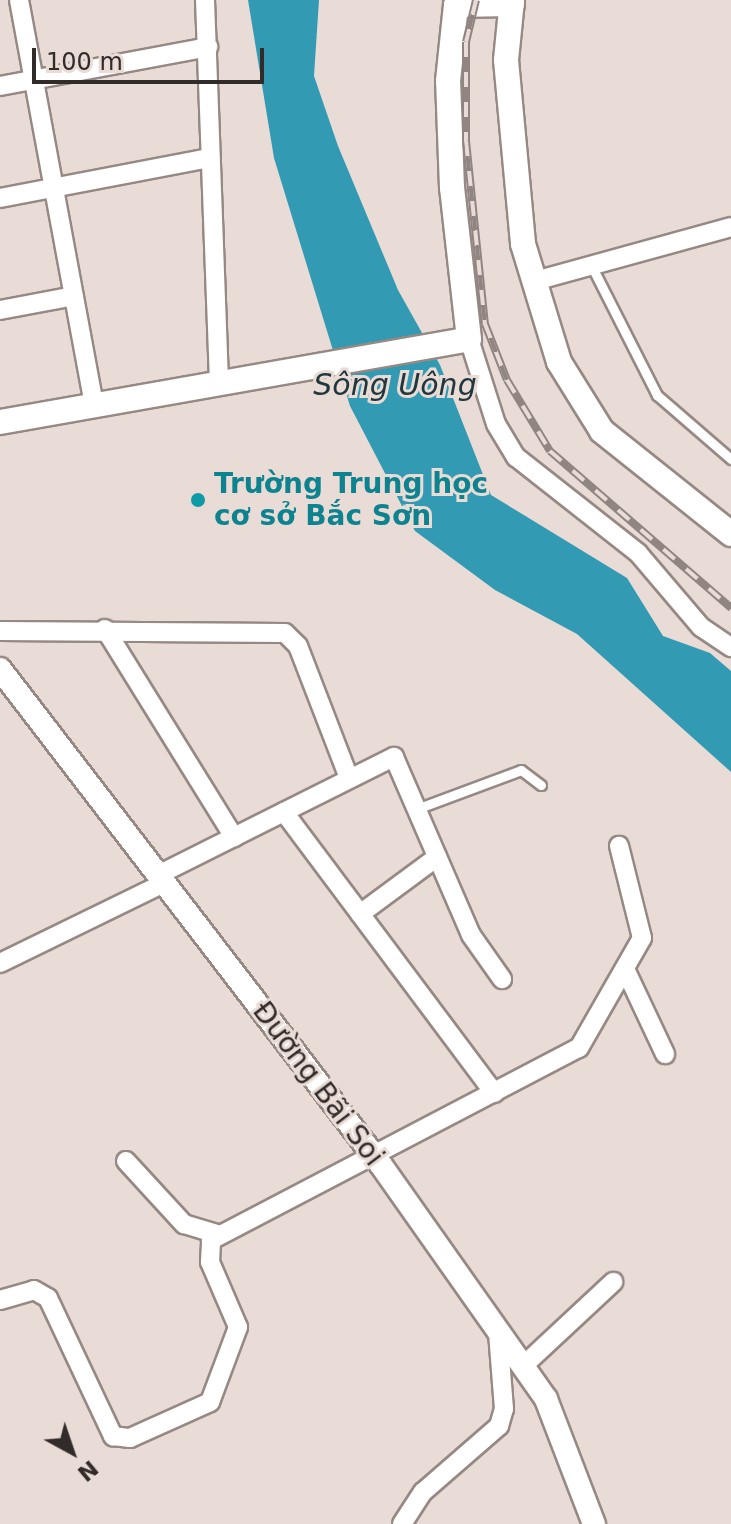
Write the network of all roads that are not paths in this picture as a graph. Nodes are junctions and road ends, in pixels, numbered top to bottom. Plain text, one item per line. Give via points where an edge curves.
1 (19, 0) edge
2 (205, 0) edge
3 (456, 2) edge
4 (512, 2) edge
5 (208, 47) junction
6 (35, 80) junction
7 (0, 86) edge
8 (210, 158) junction
9 (53, 188) junction
10 (0, 198) edge
11 (731, 227) edge
12 (591, 265) junction
13 (535, 281) junction
14 (74, 296) junction
15 (0, 310) edge
16 (463, 340) junction
17 (219, 383) junction
18 (94, 405) junction
19 (0, 422) edge
20 (731, 459) edge
21 (731, 534) edge
22 (105, 629) junction
23 (0, 631) edge
24 (731, 647) edge
25 (0, 669) edge
26 (349, 778) junction
27 (541, 785) dead end
28 (419, 808) junction
29 (284, 812) junction
30 (234, 837) junction
31 (619, 846) dead end
32 (437, 857) junction
33 (161, 879) junction
34 (360, 914) junction
35 (0, 963) edge
36 (626, 971) junction
37 (502, 979) dead end
38 (665, 1054) dead end
39 (494, 1093) junction
40 (371, 1152) junction
41 (126, 1161) dead end
42 (216, 1234) junction
43 (613, 1282) dead end
44 (0, 1300) edge
45 (498, 1332) junction
46 (522, 1367) junction
47 (402, 1524) edge
48 (594, 1524) edge

1 - 6 street
2 - 5 street
3 - 4 main road
3 - 16 main road via 448,81
4 - 13 main road via 507,75 523,244
5 - 6 street
5 - 8 street
6 - 7 street
6 - 9 street
8 - 9 street
8 - 17 street
9 - 10 street
9 - 14 street
11 - 12 street
12 - 13 street
12 - 20 lane via 657,395
13 - 21 main road via 559,362 595,421 629,457
14 - 15 street
14 - 18 street
16 - 17 main road
16 - 24 street via 496,424 516,457 638,553 701,627
17 - 18 main road
18 - 19 main road
22 - 23 street
22 - 26 street via 285,633 298,646
22 - 30 street
25 - 33 street, Đường Bãi Soi
26 - 28 street via 398,758
26 - 29 street
27 - 28 lane via 521,770
28 - 32 street
29 - 30 street
29 - 34 street
30 - 33 street
31 - 36 street via 642,929
32 - 34 street
32 - 37 street via 471,935
33 - 35 street
33 - 40 street, Đường Bãi Soi
34 - 39 street
36 - 38 street
36 - 39 street via 579,1048
39 - 40 street
40 - 42 street
40 - 45 street, Đường Bãi Soi
41 - 42 street via 184,1224
42 - 44 street via 210,1262 238,1327 220,1387 201,1407 130,1438 113,1436 101,1422 44,1293
43 - 46 street
45 - 46 street, Đường Bãi Soi
45 - 47 street via 504,1409 499,1426 423,1492
46 - 48 street, Đường Bãi Soi via 555,1416

